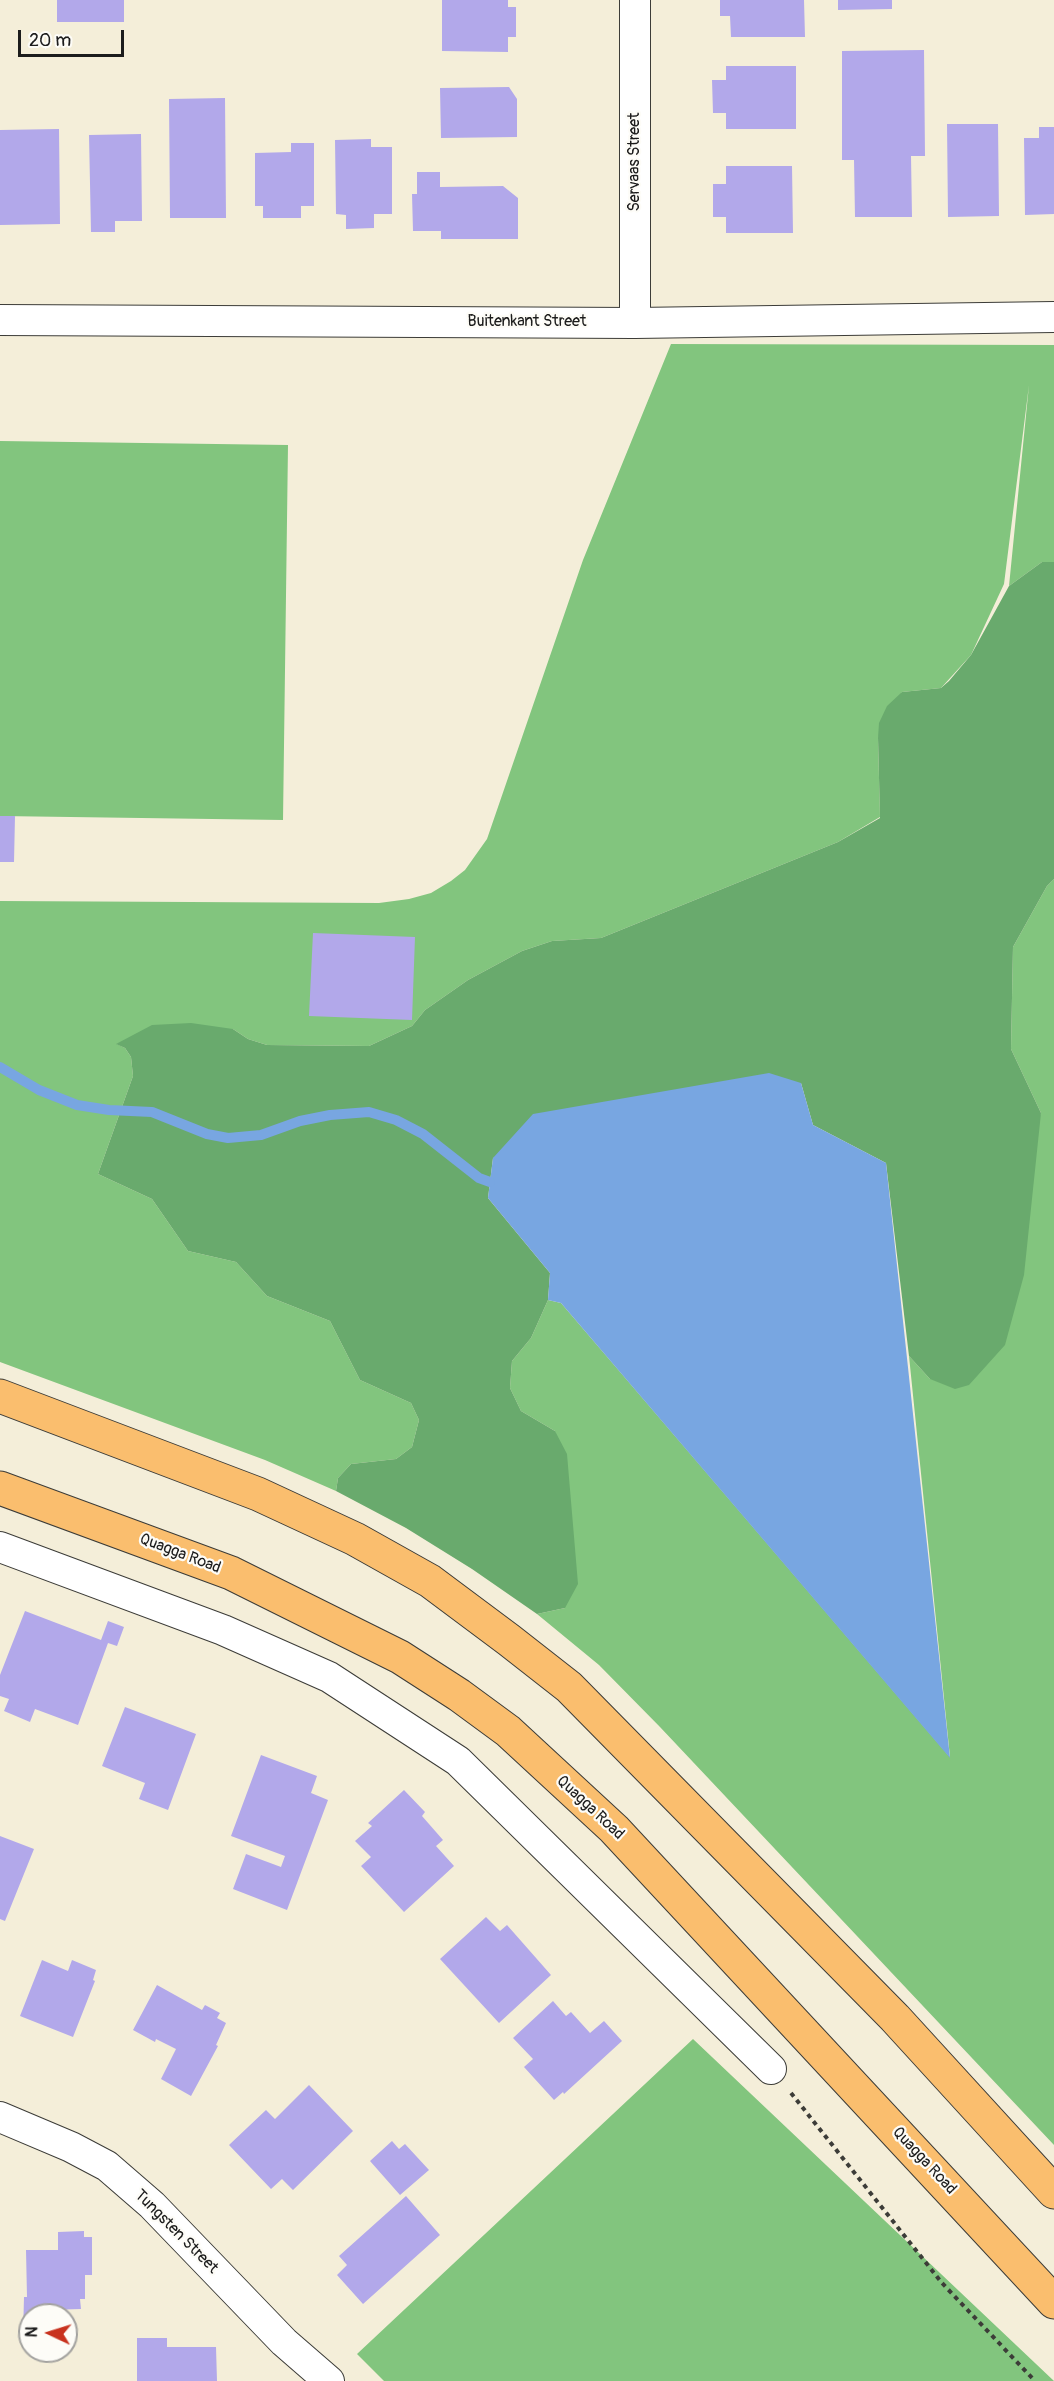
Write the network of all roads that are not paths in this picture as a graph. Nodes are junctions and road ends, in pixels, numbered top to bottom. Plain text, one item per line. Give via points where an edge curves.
1 (635, 0) edge
2 (1054, 317) edge
3 (0, 320) edge
4 (635, 323) junction
5 (0, 1396) edge
6 (0, 1488) edge
7 (0, 1547) edge
8 (771, 2069) road end
9 (0, 2117) edge
10 (1054, 2192) edge
11 (1054, 2302) edge
12 (329, 2381) edge

1 - 4 street, Servaas Street
2 - 4 street, Buitenkant Street
3 - 4 street, Buitenkant Street
5 - 10 main road via 258,1494 355,1539 430,1581 509,1640 569,1687 895,2018
6 - 11 main road, Quagga Road via 231,1573 400,1657 508,1731 614,1829
7 - 8 street via 223,1630 328,1677 439,1748 467,1769
9 - 12 street, Tungsten Street via 107,2166 152,2205 284,2342

